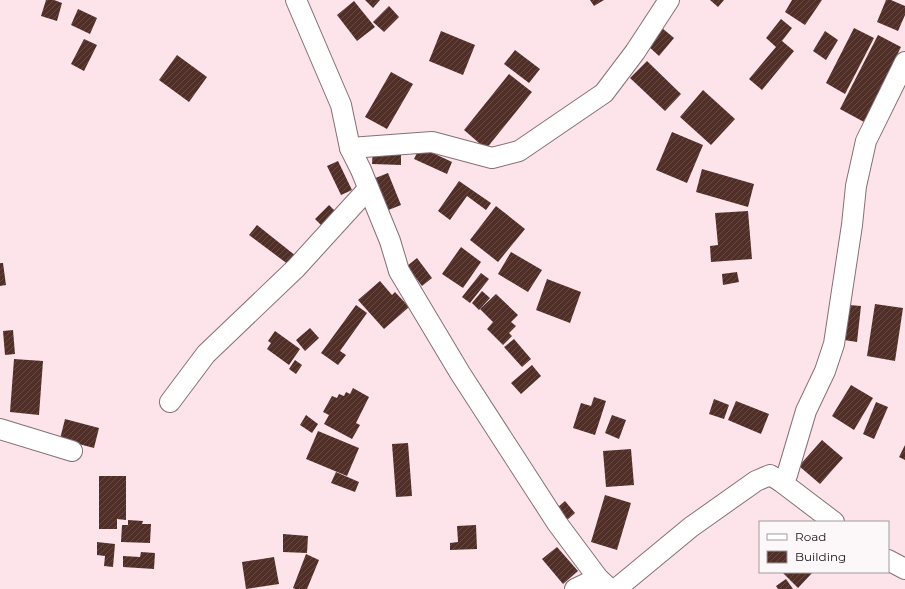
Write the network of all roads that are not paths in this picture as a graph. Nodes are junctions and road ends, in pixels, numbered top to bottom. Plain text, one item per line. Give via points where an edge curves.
1 (296, 0) edge
2 (669, 0) edge
3 (905, 62) edge
4 (350, 148) junction
5 (368, 189) junction
6 (170, 402) dead end
7 (0, 429) edge
8 (72, 451) dead end
9 (780, 481) junction
10 (833, 521) edge
11 (889, 561) edge
12 (905, 569) edge
13 (604, 583) edge
14 (575, 589) edge
15 (616, 589) edge

1 - 4 street via 341,105
2 - 4 street via 604,93 519,150 492,158 432,142
3 - 9 street via 866,142 856,186 834,344 825,371 806,411 787,475
4 - 5 street
5 - 6 street via 296,268 206,354
5 - 13 street via 390,241 399,271 460,373 557,523
7 - 8 street
9 - 10 street
9 - 15 street via 770,475 756,481 691,527
11 - 12 street
13 - 14 street

